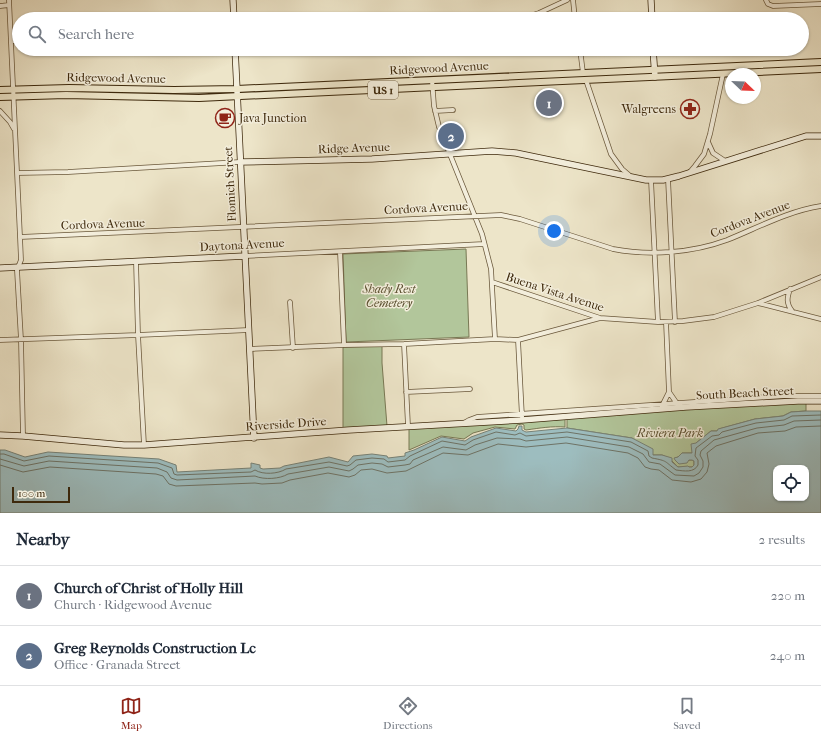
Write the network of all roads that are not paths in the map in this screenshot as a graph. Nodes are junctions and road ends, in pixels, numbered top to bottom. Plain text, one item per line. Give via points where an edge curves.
1 (9, 0) edge
2 (233, 0) edge
3 (567, 0) edge
4 (573, 0) edge
5 (651, 0) edge
6 (766, 0) edge
7 (821, 4) edge
8 (0, 6) edge
9 (9, 6) junction
10 (234, 12) edge
11 (541, 12) edge
12 (574, 12) edge
13 (652, 12) edge
14 (11, 41) joint
15 (235, 56) edge
16 (581, 56) edge
17 (654, 56) edge
18 (819, 62) edge
19 (795, 63) junction
20 (655, 69) junction
21 (819, 69) edge
22 (786, 71) junction
23 (583, 73) junction
24 (723, 74) junction
25 (655, 77) junction
26 (432, 80) junction
27 (586, 80) junction
28 (433, 87) junction
29 (13, 89) junction
30 (237, 89) junction
31 (0, 90) edge
32 (237, 96) junction
33 (0, 97) edge
34 (13, 97) junction
35 (453, 110) dead end
36 (0, 111) edge
37 (435, 111) junction
38 (15, 131) junction
39 (821, 136) edge
40 (707, 142) junction
41 (448, 154) junction
42 (240, 162) junction
43 (726, 162) junction
44 (17, 173) junction
45 (688, 173) junction
46 (629, 175) junction
47 (668, 179) junction
48 (651, 180) junction
49 (821, 206) edge
50 (475, 216) junction
51 (244, 228) junction
52 (20, 237) junction
53 (484, 244) junction
54 (672, 251) junction
55 (340, 252) junction
56 (655, 252) junction
57 (245, 256) junction
58 (136, 261) junction
59 (19, 266) junction
60 (0, 268) edge
61 (821, 277) edge
62 (492, 282) junction
63 (790, 289) junction
64 (290, 302) dead end
65 (758, 303) junction
66 (793, 311) junction
67 (600, 318) junction
68 (821, 319) edge
69 (658, 322) junction
70 (666, 322) junction
71 (675, 322) junction
72 (249, 330) junction
73 (138, 335) junction
74 (495, 339) junction
75 (0, 340) edge
76 (21, 340) junction
77 (518, 340) junction
78 (344, 344) junction
79 (404, 344) junction
80 (293, 348) junction
81 (250, 349) junction
82 (470, 389) dead end
83 (406, 392) junction
84 (669, 392) junction
85 (821, 396) edge
86 (821, 401) edge
87 (678, 406) junction
88 (662, 407) junction
89 (522, 417) junction
90 (408, 426) junction
91 (0, 436) edge
92 (23, 436) junction
93 (254, 438) junction
94 (144, 445) junction

1 - 9 street
2 - 10 street
3 - 11 street
4 - 12 street
5 - 13 street
6 - 7 street via 773,6
8 - 9 street
9 - 14 street
14 - 29 street
15 - 30 street, Flomich Street
16 - 23 street
17 - 20 street
18 - 19 main road, Ridgewood Avenue / US 1
19 - 20 main road, Ridgewood Avenue / US 1
19 - 22 main road
20 - 23 main road, Ridgewood Avenue / US 1
20 - 25 street
21 - 22 main road, Ridgewood Avenue / US 1
22 - 24 main road, Ridgewood Avenue / US 1
23 - 26 main road, Ridgewood Avenue / US 1
24 - 25 main road, Ridgewood Avenue / US 1
24 - 40 street
25 - 27 main road, Ridgewood Avenue / US 1
26 - 28 street
26 - 30 main road, Ridgewood Avenue / US 1
27 - 28 main road, Ridgewood Avenue / US 1
27 - 46 street via 611,154
28 - 32 main road, Ridgewood Avenue / US 1
28 - 37 street
29 - 30 main road, Ridgewood Avenue / US 1
29 - 31 main road, US 1
29 - 34 street
30 - 32 street, Flomich Street
32 - 34 main road, Ridgewood Avenue / US 1
32 - 42 street, Flomich Street
33 - 34 main road, US 1
34 - 38 street
35 - 37 street
36 - 38 street
37 - 41 street
38 - 44 street
39 - 43 street, Ridge Avenue via 806,136
40 - 43 street via 713,153
40 - 45 street via 700,160
41 - 42 street, Ridge Avenue
41 - 46 street, Ridge Avenue via 492,151 516,153
41 - 50 street
42 - 44 street, Ridge Avenue
42 - 51 street, Flomich Street
43 - 45 street, Ridge Avenue
44 - 52 street
45 - 47 street, Ridge Avenue
46 - 48 street, Ridge Avenue
47 - 48 street, Ridge Avenue
47 - 54 street
48 - 56 street
49 - 54 street, Cordova Avenue via 799,211 708,246
50 - 51 street, Cordova Avenue
50 - 53 street
50 - 56 street, Cordova Avenue via 501,215 613,249
51 - 52 street, Cordova Avenue
51 - 57 street, Flomich Street
52 - 59 street
53 - 55 street, Daytona Avenue
53 - 62 street
54 - 56 street, Cordova Avenue
54 - 71 street
55 - 57 street, Daytona Avenue
55 - 78 street
56 - 69 street
57 - 58 street, Daytona Avenue
57 - 72 street, Flomich Street
58 - 59 street, Daytona Avenue
58 - 73 street
59 - 60 street, Daytona Avenue
59 - 76 street via 17,270
61 - 63 street, Buena Vista Avenue
62 - 67 street, Buena Vista Avenue
62 - 74 street
63 - 65 street, Buena Vista Avenue
63 - 66 street via 787,300
64 - 80 street
65 - 66 street
65 - 71 street, Buena Vista Avenue via 714,317
66 - 68 street
67 - 69 street, Buena Vista Avenue
67 - 77 street
69 - 70 street, Buena Vista Avenue
70 - 71 street, Buena Vista Avenue
70 - 84 street
72 - 73 street
72 - 81 street, Flomich Street
73 - 76 street
73 - 94 street
74 - 77 street
74 - 79 street
75 - 76 street
76 - 92 street
77 - 89 street
78 - 79 street
78 - 80 street
79 - 83 street
80 - 81 street
81 - 93 street, Flomich Street
82 - 83 street
83 - 90 street
84 - 87 street
84 - 88 street
85 - 87 street via 783,396
86 - 87 street, South Beach Street
87 - 88 street
87 - 88 street, South Beach Street via 670,409
88 - 89 street
88 - 89 street, Riverside Drive via 574,416
89 - 90 street, Riverside Drive
90 - 93 street, Riverside Drive
91 - 92 street, Riverside Drive
92 - 94 street, Riverside Drive
93 - 94 street, Riverside Drive

